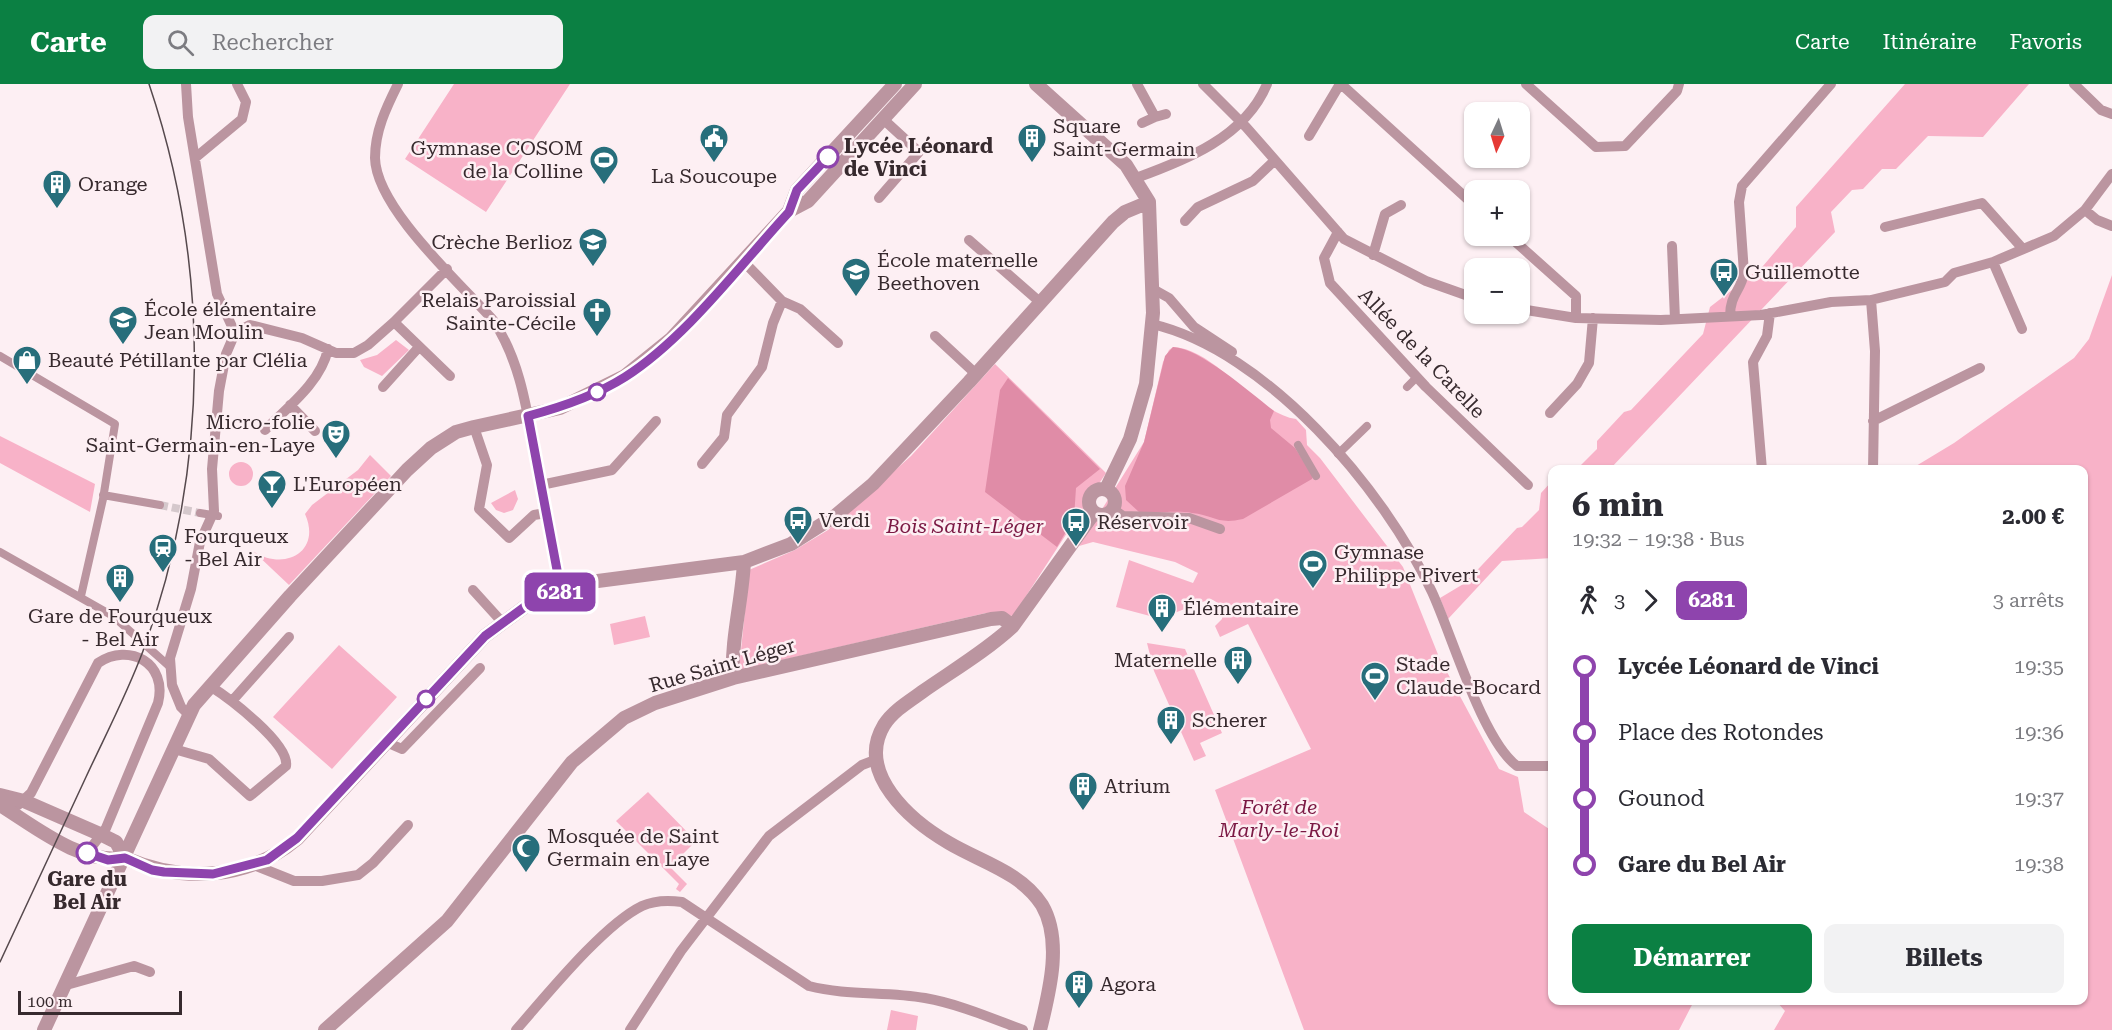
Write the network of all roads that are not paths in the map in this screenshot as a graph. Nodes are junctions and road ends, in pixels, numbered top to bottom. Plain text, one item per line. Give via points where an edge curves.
1 (186, 84) edge
2 (237, 84) edge
3 (398, 84) edge
4 (895, 84) edge
5 (915, 84) edge
6 (1036, 84) edge
7 (1137, 84) edge
8 (1203, 84) edge
9 (1267, 84) edge
10 (1340, 84) edge
11 (1526, 84) edge
12 (1679, 84) edge
13 (1831, 84) edge
14 (2073, 84) edge
15 (2112, 114) edge
16 (882, 119) junction
17 (1240, 122) junction
18 (1142, 123) dead end
19 (1309, 136) dead end
20 (195, 158) junction
21 (1274, 161) junction
22 (2112, 174) edge
23 (1139, 183) junction
24 (1464, 196) edge
25 (879, 198) dead end
26 (1149, 202) junction
27 (1401, 205) dead end
28 (2085, 210) junction
29 (789, 212) junction
30 (1185, 221) dead end
31 (2112, 226) edge
32 (1885, 227) dead end
33 (1338, 232) junction
34 (969, 240) dead end
35 (1520, 246) edge
36 (1672, 246) dead end
37 (2023, 249) junction
38 (1373, 255) junction
39 (744, 262) junction
40 (1993, 262) junction
41 (447, 269) junction
42 (1153, 290) junction
43 (1464, 294) edge
44 (1871, 300) junction
45 (782, 301) junction
46 (1041, 303) junction
47 (1530, 311) edge
48 (1770, 313) junction
49 (1730, 316) junction
50 (1576, 318) junction
51 (1593, 318) junction
52 (1675, 319) junction
53 (394, 322) junction
54 (1152, 324) junction
55 (2022, 329) dead end
56 (235, 333) junction
57 (935, 336) dead end
58 (838, 343) dead end
59 (419, 347) junction
60 (328, 349) junction
61 (1232, 353) dead end
62 (0, 356) edge
63 (1980, 368) dead end
64 (976, 374) junction
65 (450, 376) dead end
66 (1417, 377) junction
67 (383, 387) dead end
68 (1407, 387) dead end
69 (290, 405) junction
70 (1551, 413) dead end
71 (528, 416) junction
72 (1873, 421) junction
73 (656, 422) dead end
74 (1367, 426) dead end
75 (474, 427) junction
76 (265, 430) dead end
77 (315, 431) dead end
78 (1298, 445) dead end
79 (1338, 454) junction
80 (702, 464) dead end
81 (1762, 465) edge
82 (1874, 465) edge
83 (1316, 476) dead end
84 (541, 484) junction
85 (1528, 485) dead end
86 (1106, 489) junction
87 (104, 495) junction
88 (160, 505) tunnel mouth
89 (200, 513) tunnel mouth
90 (546, 513) junction
91 (1094, 513) junction
92 (1118, 513) junction
93 (216, 515) junction
94 (1220, 529) dead end
95 (0, 552) edge
96 (744, 562) junction
97 (473, 590) dead end
98 (561, 591) junction
99 (81, 596) junction
100 (501, 622) junction
101 (1013, 626) junction
102 (289, 636) dead end
103 (169, 666) junction
104 (480, 668) dead end
105 (734, 678) junction
106 (210, 686) junction
107 (232, 701) junction
108 (189, 715) junction
109 (386, 742) junction
110 (174, 750) junction
111 (875, 760) junction
112 (1548, 766) edge
113 (0, 795) edge
114 (24, 801) junction
115 (5, 808) edge
116 (408, 825) dead end
117 (102, 834) junction
118 (87, 853) junction
119 (125, 858) junction
120 (254, 865) junction
121 (706, 921) junction
122 (150, 972) dead end
123 (66, 982) junction
124 (44, 1030) edge
125 (325, 1030) edge
126 (516, 1030) edge
127 (630, 1030) edge
128 (1023, 1030) edge
129 (1040, 1030) edge

1 - 20 street
2 - 20 street via 246,102 242,119
3 - 41 street via 384,112 375,161 398,215
4 - 29 street via 797,190
5 - 16 street
6 - 23 street via 1126,165
7 - 18 street via 1160,115
8 - 17 street
9 - 17 street
10 - 19 street
10 - 24 street
11 - 12 street via 1596,147 1625,146 1677,91
13 - 49 street via 1742,186 1739,202 1744,273 1732,296
14 - 15 street via 2101,110
16 - 25 street via 919,152
16 - 29 street via 808,201
17 - 21 street
17 - 23 street via 1190,158
20 - 56 street via 217,294
21 - 30 street via 1253,181 1198,207
21 - 33 street
22 - 28 street
23 - 26 street
26 - 42 street
26 - 46 street via 1113,222
27 - 38 street via 1385,214
28 - 31 street
28 - 37 street via 2054,236
29 - 39 street
32 - 37 street via 1982,203
33 - 38 street
33 - 66 street, Allée de la Carelle via 1324,258 1330,283
34 - 46 street
35 - 50 street via 1576,296
36 - 52 street
37 - 40 street
38 - 43 street
39 - 45 street
39 - 71 street via 671,339 625,376 560,408
40 - 44 street via 1954,273 1945,282
40 - 55 street
41 - 53 street
41 - 71 street via 506,339
42 - 54 street
42 - 61 street via 1169,298 1194,327
44 - 48 street via 1831,302
44 - 72 street via 1875,351
45 - 58 street via 800,309
45 - 80 street via 762,367 727,415 724,437
46 - 64 street
47 - 50 street
48 - 49 street
48 - 81 street via 1767,336 1753,362
49 - 52 street
50 - 51 street
51 - 52 street
51 - 70 street via 1589,363
53 - 59 street
53 - 60 street via 354,353
54 - 79 street via 1217,351 1268,384
54 - 86 street via 1146,384 1137,417
56 - 60 street via 250,325
56 - 93 street via 226,354 219,391 212,469
57 - 64 street
59 - 65 street
59 - 67 street
60 - 69 street via 318,375
62 - 87 street via 115,424
63 - 72 street
64 - 96 street via 873,484 836,516 790,544
66 - 68 street
66 - 85 street, Allée de la Carelle
69 - 76 street
69 - 77 street
71 - 75 street
71 - 84 street
72 - 82 street
73 - 84 street via 612,470
74 - 79 street
75 - 90 street via 487,465 478,509 509,538 534,515
75 - 106 street via 456,432 431,448 387,491
78 - 83 street
79 - 112 street via 1356,471 1432,591 1499,748 1518,766
84 - 90 street
86 - 91 street via 1098,489 1089,498
86 - 92 street via 1114,498
87 - 88 street
87 - 99 street
89 - 93 street
90 - 98 street
91 - 92 street
91 - 101 street
92 - 94 street via 1189,518
93 - 103 street via 200,542
95 - 99 street
96 - 98 street via 590,582
96 - 105 street via 733,654
97 - 100 street
98 - 100 street via 530,603
99 - 103 street via 128,627
100 - 109 street
101 - 105 street, Rue Saint Léger via 1002,618 991,619
101 - 111 street via 900,708 882,730
102 - 107 street
103 - 108 street via 172,685 181,707
104 - 109 street via 402,749
105 - 125 street, Rue Saint Léger via 655,703 609,729 572,762 447,921
106 - 107 street
106 - 108 street
107 - 110 street via 284,751 286,766 250,796 209,759
108 - 110 street
109 - 120 street via 297,838 283,851
110 - 119 street
111 - 121 street via 862,765 769,836
111 - 129 street via 880,777 893,796 922,825 948,843 1015,877 1042,906 1050,928 1052,961
113 - 114 street
114 - 115 street
114 - 117 street
114 - 117 street via 98,663 117,655 143,661 158,674 161,692
115 - 118 street via 38,831
116 - 120 street via 358,875 294,881
117 - 118 street
117 - 119 street via 116,842
118 - 119 street via 108,860
119 - 120 street via 152,870 178,873 213,874
119 - 123 street
121 - 126 street via 682,902 670,900 636,910 567,973
121 - 127 street via 681,951
121 - 128 street via 809,986 949,1003
122 - 123 street via 134,966
123 - 124 street

